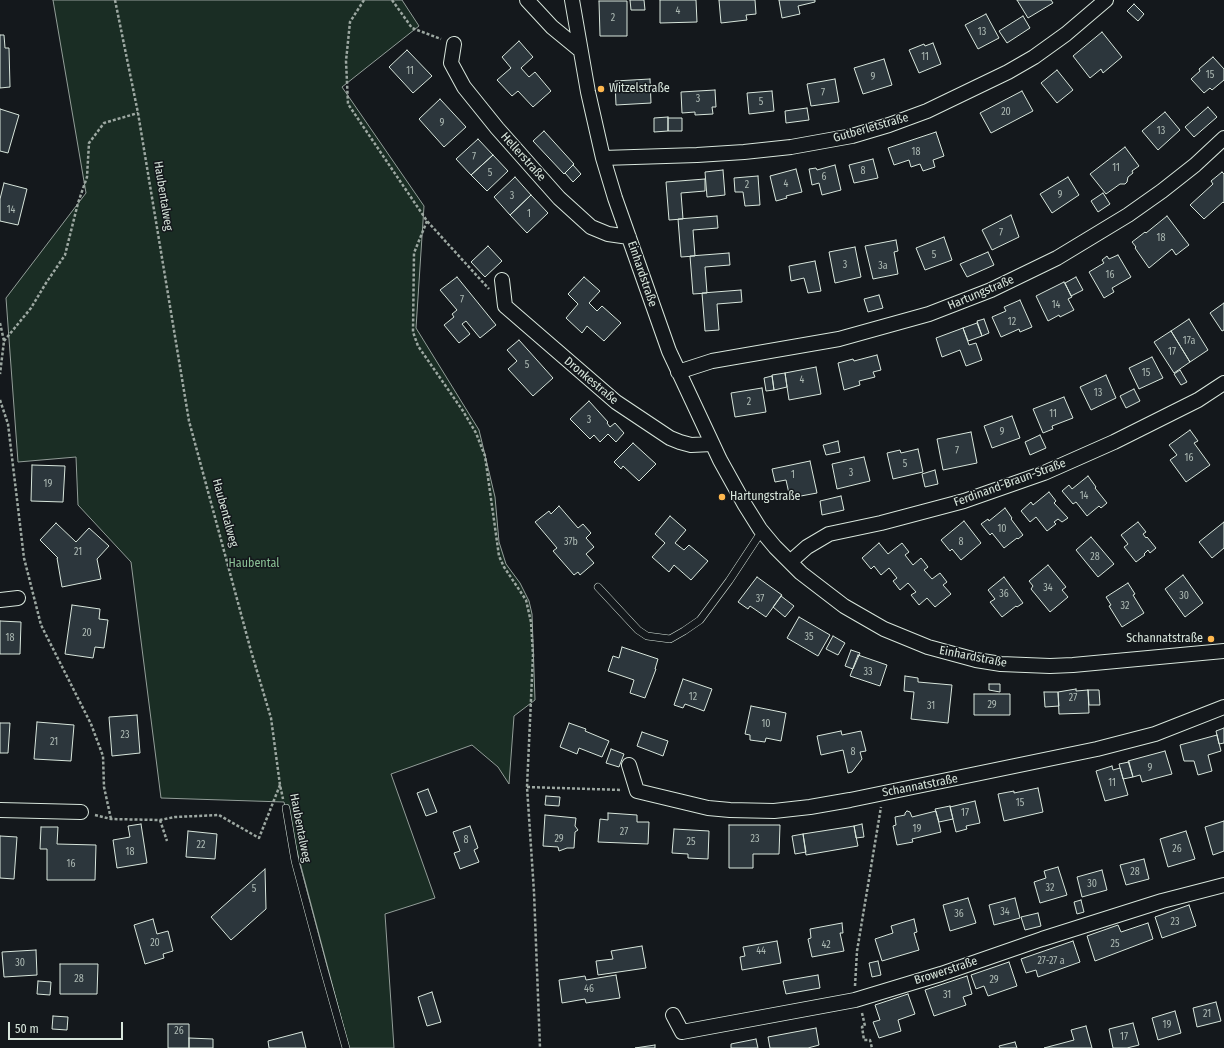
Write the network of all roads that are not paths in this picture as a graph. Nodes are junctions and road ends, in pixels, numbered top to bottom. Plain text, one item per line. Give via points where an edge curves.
1 (527, 0) edge
2 (572, 0) edge
3 (1106, 0) edge
4 (454, 44) road end
5 (580, 50) junction
6 (1224, 138) edge
7 (603, 158) junction
8 (629, 237) junction
9 (502, 280) dead end
10 (678, 372) junction
11 (1224, 383) edge
12 (712, 444) junction
13 (762, 531) junction
14 (790, 562) junction
15 (598, 587) dead end
16 (18, 598) dead end
17 (0, 600) edge
18 (1224, 651) edge
19 (1224, 706) edge
20 (629, 764) dead end
21 (286, 808) road end
22 (0, 810) edge
23 (81, 812) road end
24 (1224, 885) edge
25 (673, 1015) dead end
26 (346, 1048) edge

1 - 5 street via 552,27
2 - 5 street, Einhardstraße
3 - 7 street, Gutberletstraße via 1066,34 1008,72 927,111 889,125 852,136 791,147 697,155
4 - 8 street, Hellerstraße via 451,63 464,87 559,198 591,227 608,234
5 - 7 street, Einhardstraße
6 - 10 street, Hartungstraße via 1195,165 1128,215 1057,258 991,290 929,314 838,339 712,361
7 - 8 street, Einhardstraße
8 - 10 street, Einhardstraße
9 - 12 street, Dronkestraße via 504,306 622,406 670,438 691,445
10 - 12 street, Einhardstraße
11 - 14 street, Ferdinand-Braun-Straße via 1191,404 1044,473 964,501 829,534 807,546
12 - 13 street, Einhardstraße
13 - 14 street, Einhardstraße
13 - 15 lane via 700,620 670,639 647,636 638,630
14 - 18 street, Einhardstraße via 844,606 884,630 928,647 976,660 1050,666
16 - 17 street
19 - 20 street, Schannatstraße via 1155,734 1097,749 883,793 774,811 708,808 637,790
21 - 26 lane, Haubentalweg via 295,861
22 - 23 street
24 - 25 street, Browerstraße via 1147,906 854,1000 682,1032

